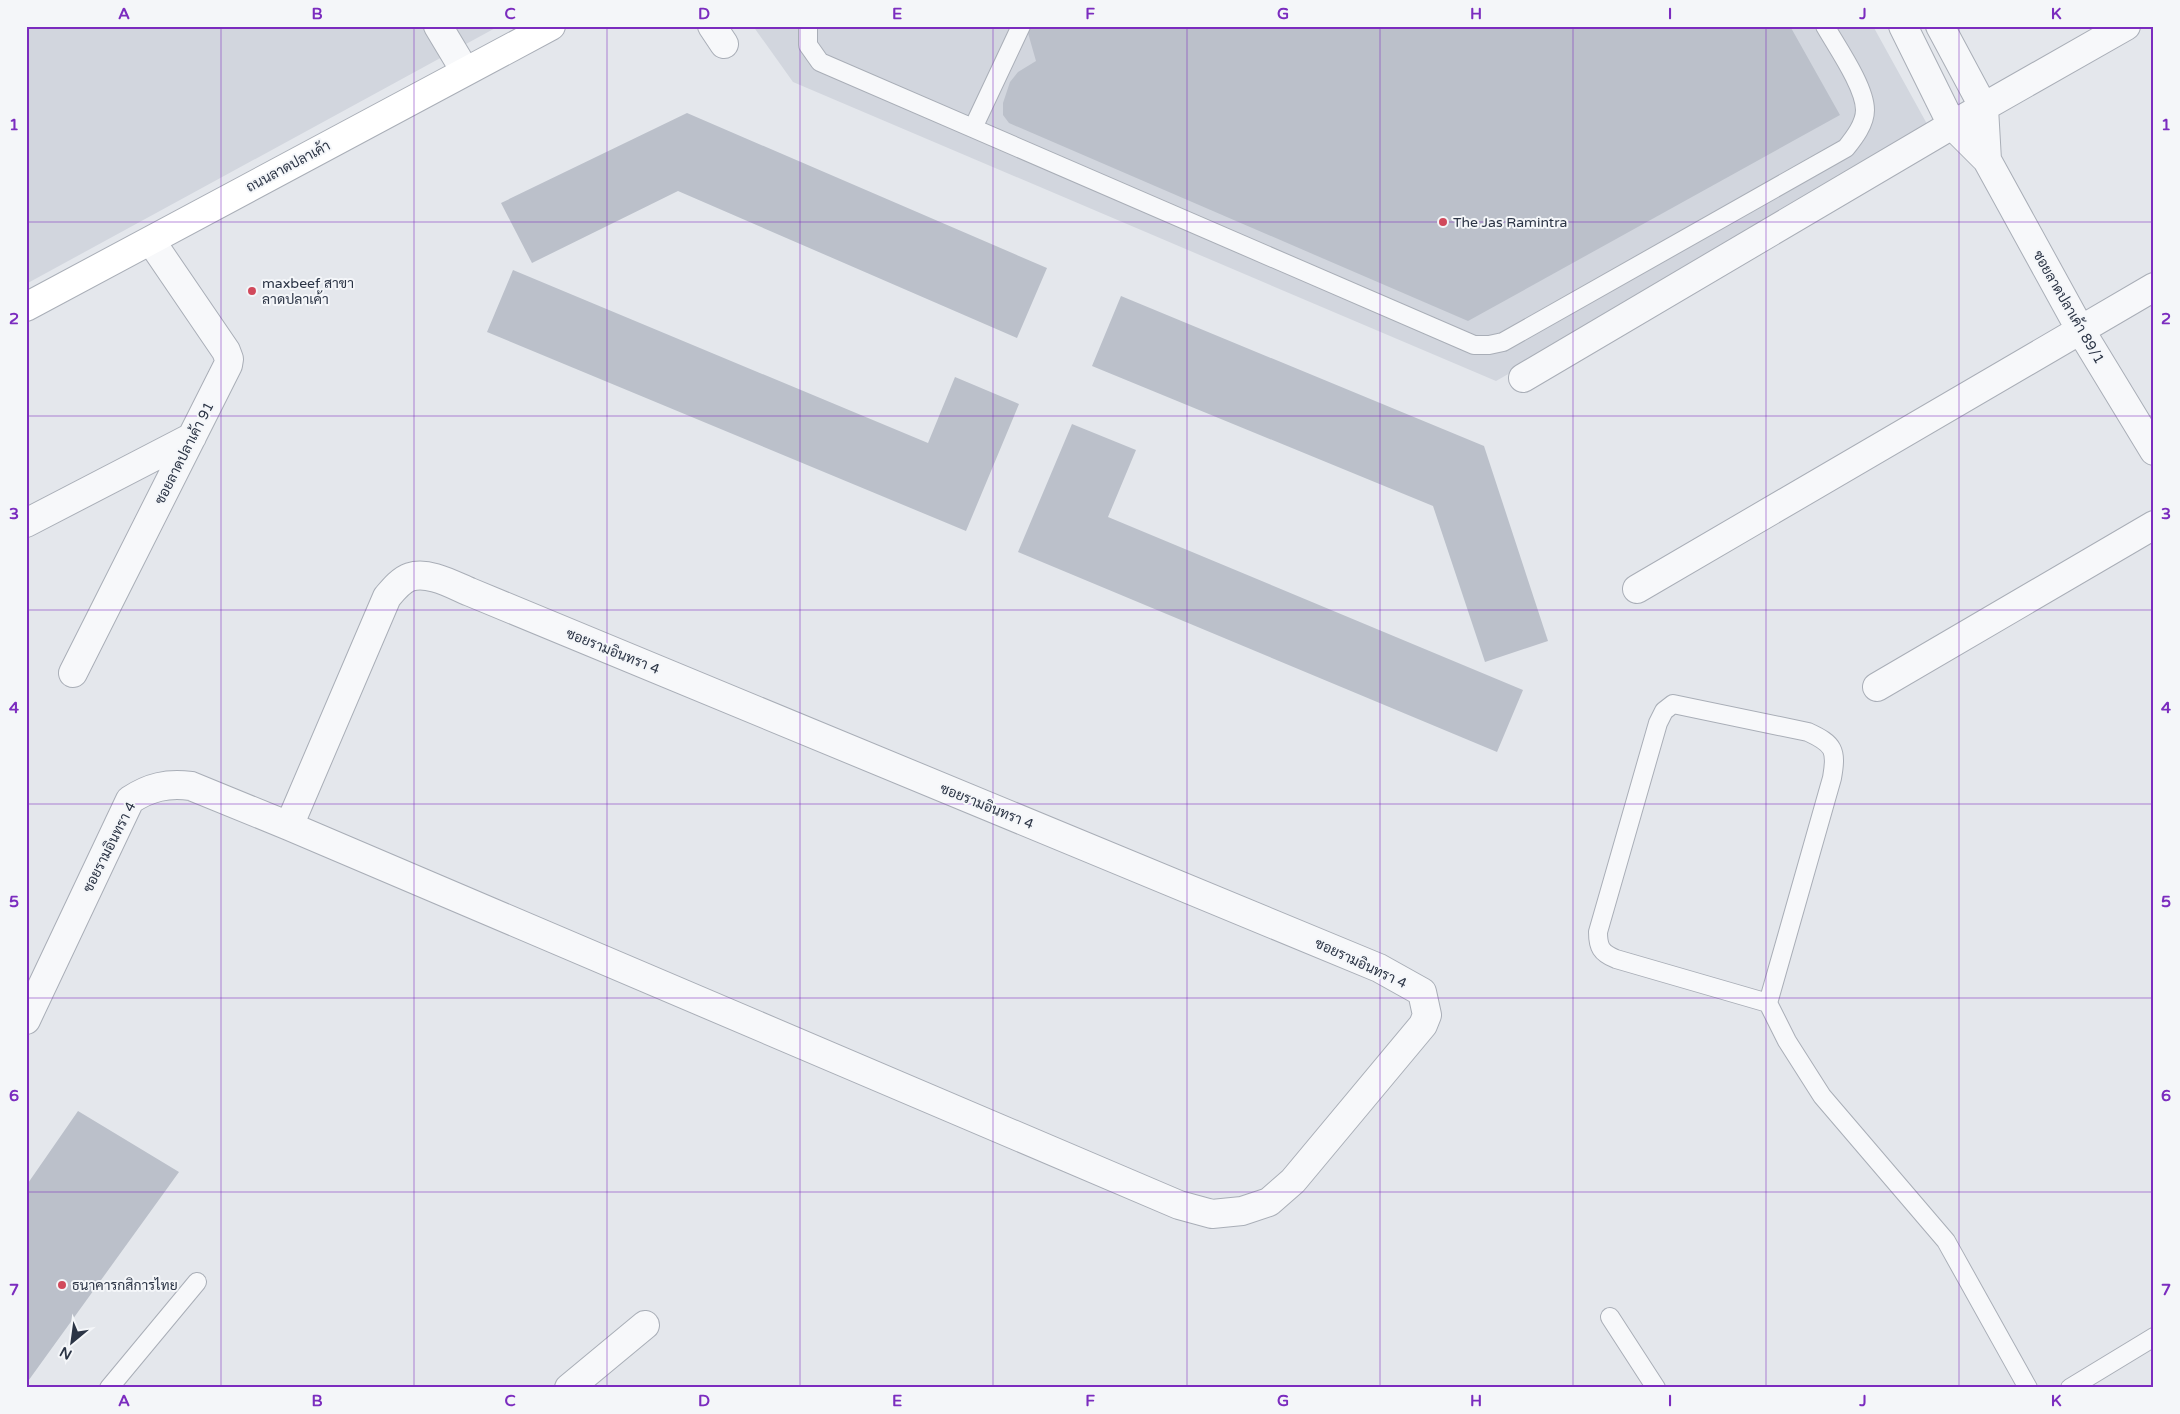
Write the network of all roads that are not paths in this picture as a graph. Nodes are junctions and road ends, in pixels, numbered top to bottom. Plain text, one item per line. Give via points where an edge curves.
1 (438, 26) edge
2 (551, 26) edge
3 (808, 26) edge
4 (1021, 26) edge
5 (1825, 26) edge
6 (1903, 26) edge
7 (1940, 26) edge
8 (2126, 26) edge
9 (465, 70) junction
10 (1984, 108) junction
11 (1952, 125) junction
12 (973, 128) junction
13 (1987, 160) junction
14 (151, 241) junction
15 (2154, 287) edge
16 (26, 308) edge
17 (2081, 331) junction
18 (1523, 378) dead end
19 (192, 437) junction
20 (2154, 451) edge
21 (26, 522) edge
22 (2154, 524) edge
23 (1637, 589) dead end
24 (73, 673) dead end
25 (1876, 687) dead end
26 (289, 826) junction
27 (1768, 1003) junction
28 (26, 1020) edge
29 (197, 1282) dead end
30 (1610, 1317) dead end
31 (645, 1325) dead end
32 (2154, 1336) edge
33 (110, 1388) edge
34 (569, 1388) edge
35 (1656, 1388) edge
36 (2028, 1388) edge
37 (2070, 1388) edge

1 - 9 street
2 - 9 main road, ถนนลาดปลาเค้า
3 - 12 lane via 808,45 820,62
4 - 12 lane
5 - 12 lane via 1858,85 1865,110 1859,131 1846,148 1503,342 1489,345 1474,345
6 - 11 street, ซอยลาดปลาเค้า 89/1
7 - 10 street, ซอยลาดปลาเค้า 89/1
8 - 10 street
9 - 14 main road, ถนนลาดปลาเค้า
10 - 11 street
10 - 13 street, ซอยลาดปลาเค้า 89/1
11 - 13 street, ซอยลาดปลาเค้า 89/1
11 - 18 street
13 - 17 street, ซอยลาดปลาเค้า 89/1
14 - 16 main road, ถนนลาดปลาเค้า
14 - 19 street, ซอยลาดปลาเค้า 91 via 229,359 221,382
15 - 17 street
17 - 20 street, ซอยลาดปลาเค้า 89/1
17 - 23 street
19 - 21 street
19 - 24 street, ซอยลาดปลาเค้า 91
22 - 25 street
26 - 26 street, ซอยรามอินทรา 4 via 1179,1205 1212,1214 1242,1211 1270,1202 1293,1181 1423,1025 1427,1015 1422,992 1379,968 470,592 421,575 402,582 387,598
26 - 28 street, ซอยรามอินทรา 4 via 191,786 160,786 145,790 130,800
27 - 27 lane via 1616,959 1604,954 1598,945 1598,932 1658,723 1664,711 1673,704 1808,732 1833,748 1832,778
27 - 36 lane via 1822,1096 1946,1241
29 - 33 lane
30 - 35 lane
31 - 34 street
32 - 37 lane

